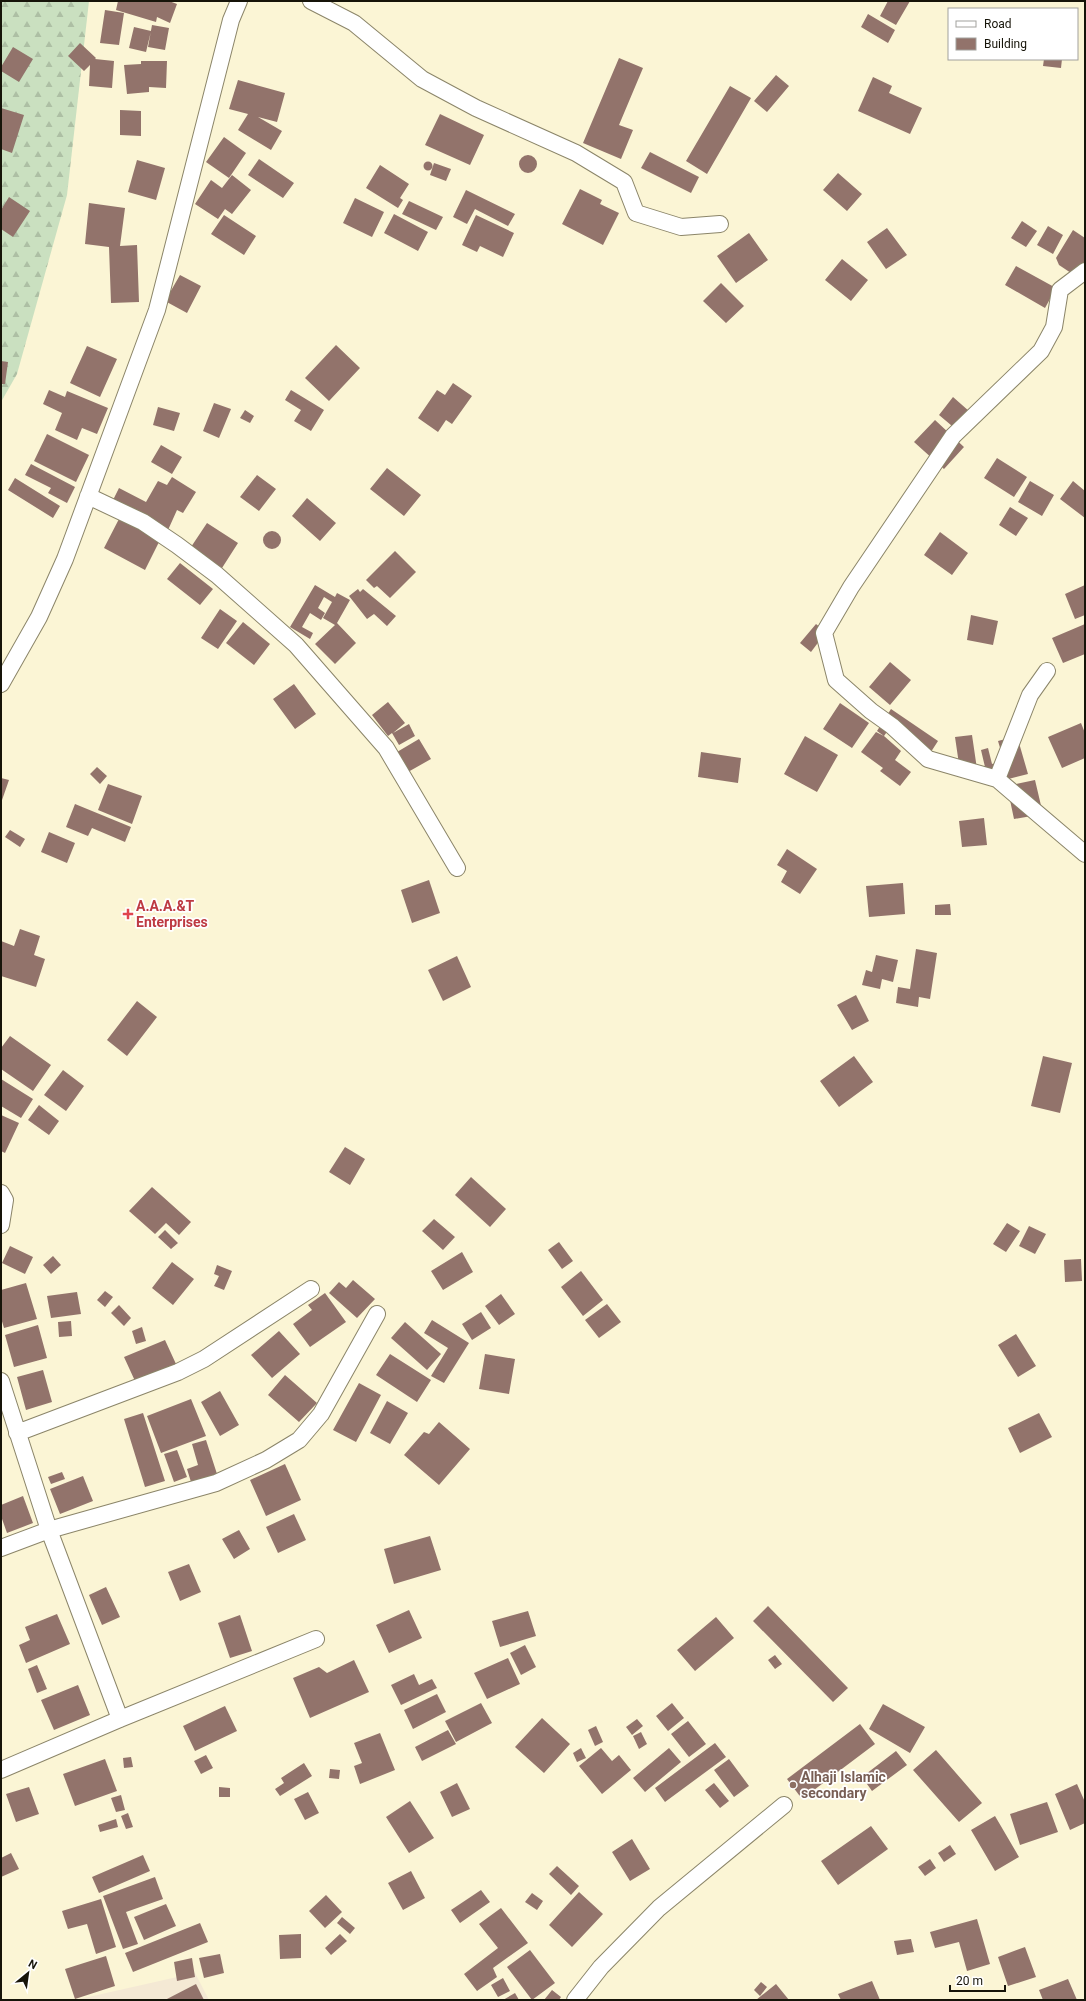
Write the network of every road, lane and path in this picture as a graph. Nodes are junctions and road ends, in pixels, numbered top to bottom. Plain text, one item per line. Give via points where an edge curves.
1 (239, 1) edge
2 (311, 1) edge
3 (720, 224) dead end
4 (1085, 271) edge
5 (88, 496) junction
6 (1047, 671) dead end
7 (1, 684) edge
8 (997, 779) junction
9 (1085, 854) edge
10 (457, 868) dead end
11 (1, 1193) edge
12 (1, 1225) edge
13 (311, 1289) dead end
14 (377, 1314) dead end
15 (1, 1381) edge
16 (17, 1433) junction
17 (49, 1530) junction
18 (1, 1548) edge
19 (316, 1639) dead end
20 (120, 1719) junction
21 (1, 1770) edge
22 (784, 1805) dead end
23 (575, 2000) edge

1 - 5 street via 231,20 157,310
2 - 3 street via 354,24 422,78 476,108 576,153 624,182 636,213 681,227
4 - 8 street via 1060,290 1054,327 1041,351 953,436 851,587 824,633 836,680 871,711 892,726 928,759
5 - 7 street via 65,559 39,617
5 - 10 street via 144,522 177,545 217,575 296,645 386,748
6 - 8 street via 1030,695
8 - 9 street
11 - 12 street via 5,1200
13 - 16 street via 204,1359 178,1372
14 - 17 street via 321,1414 299,1440 266,1460 216,1483
15 - 16 street
16 - 17 street
17 - 18 street
17 - 20 street
19 - 20 street
20 - 21 street
22 - 23 street via 659,1908 601,1968

